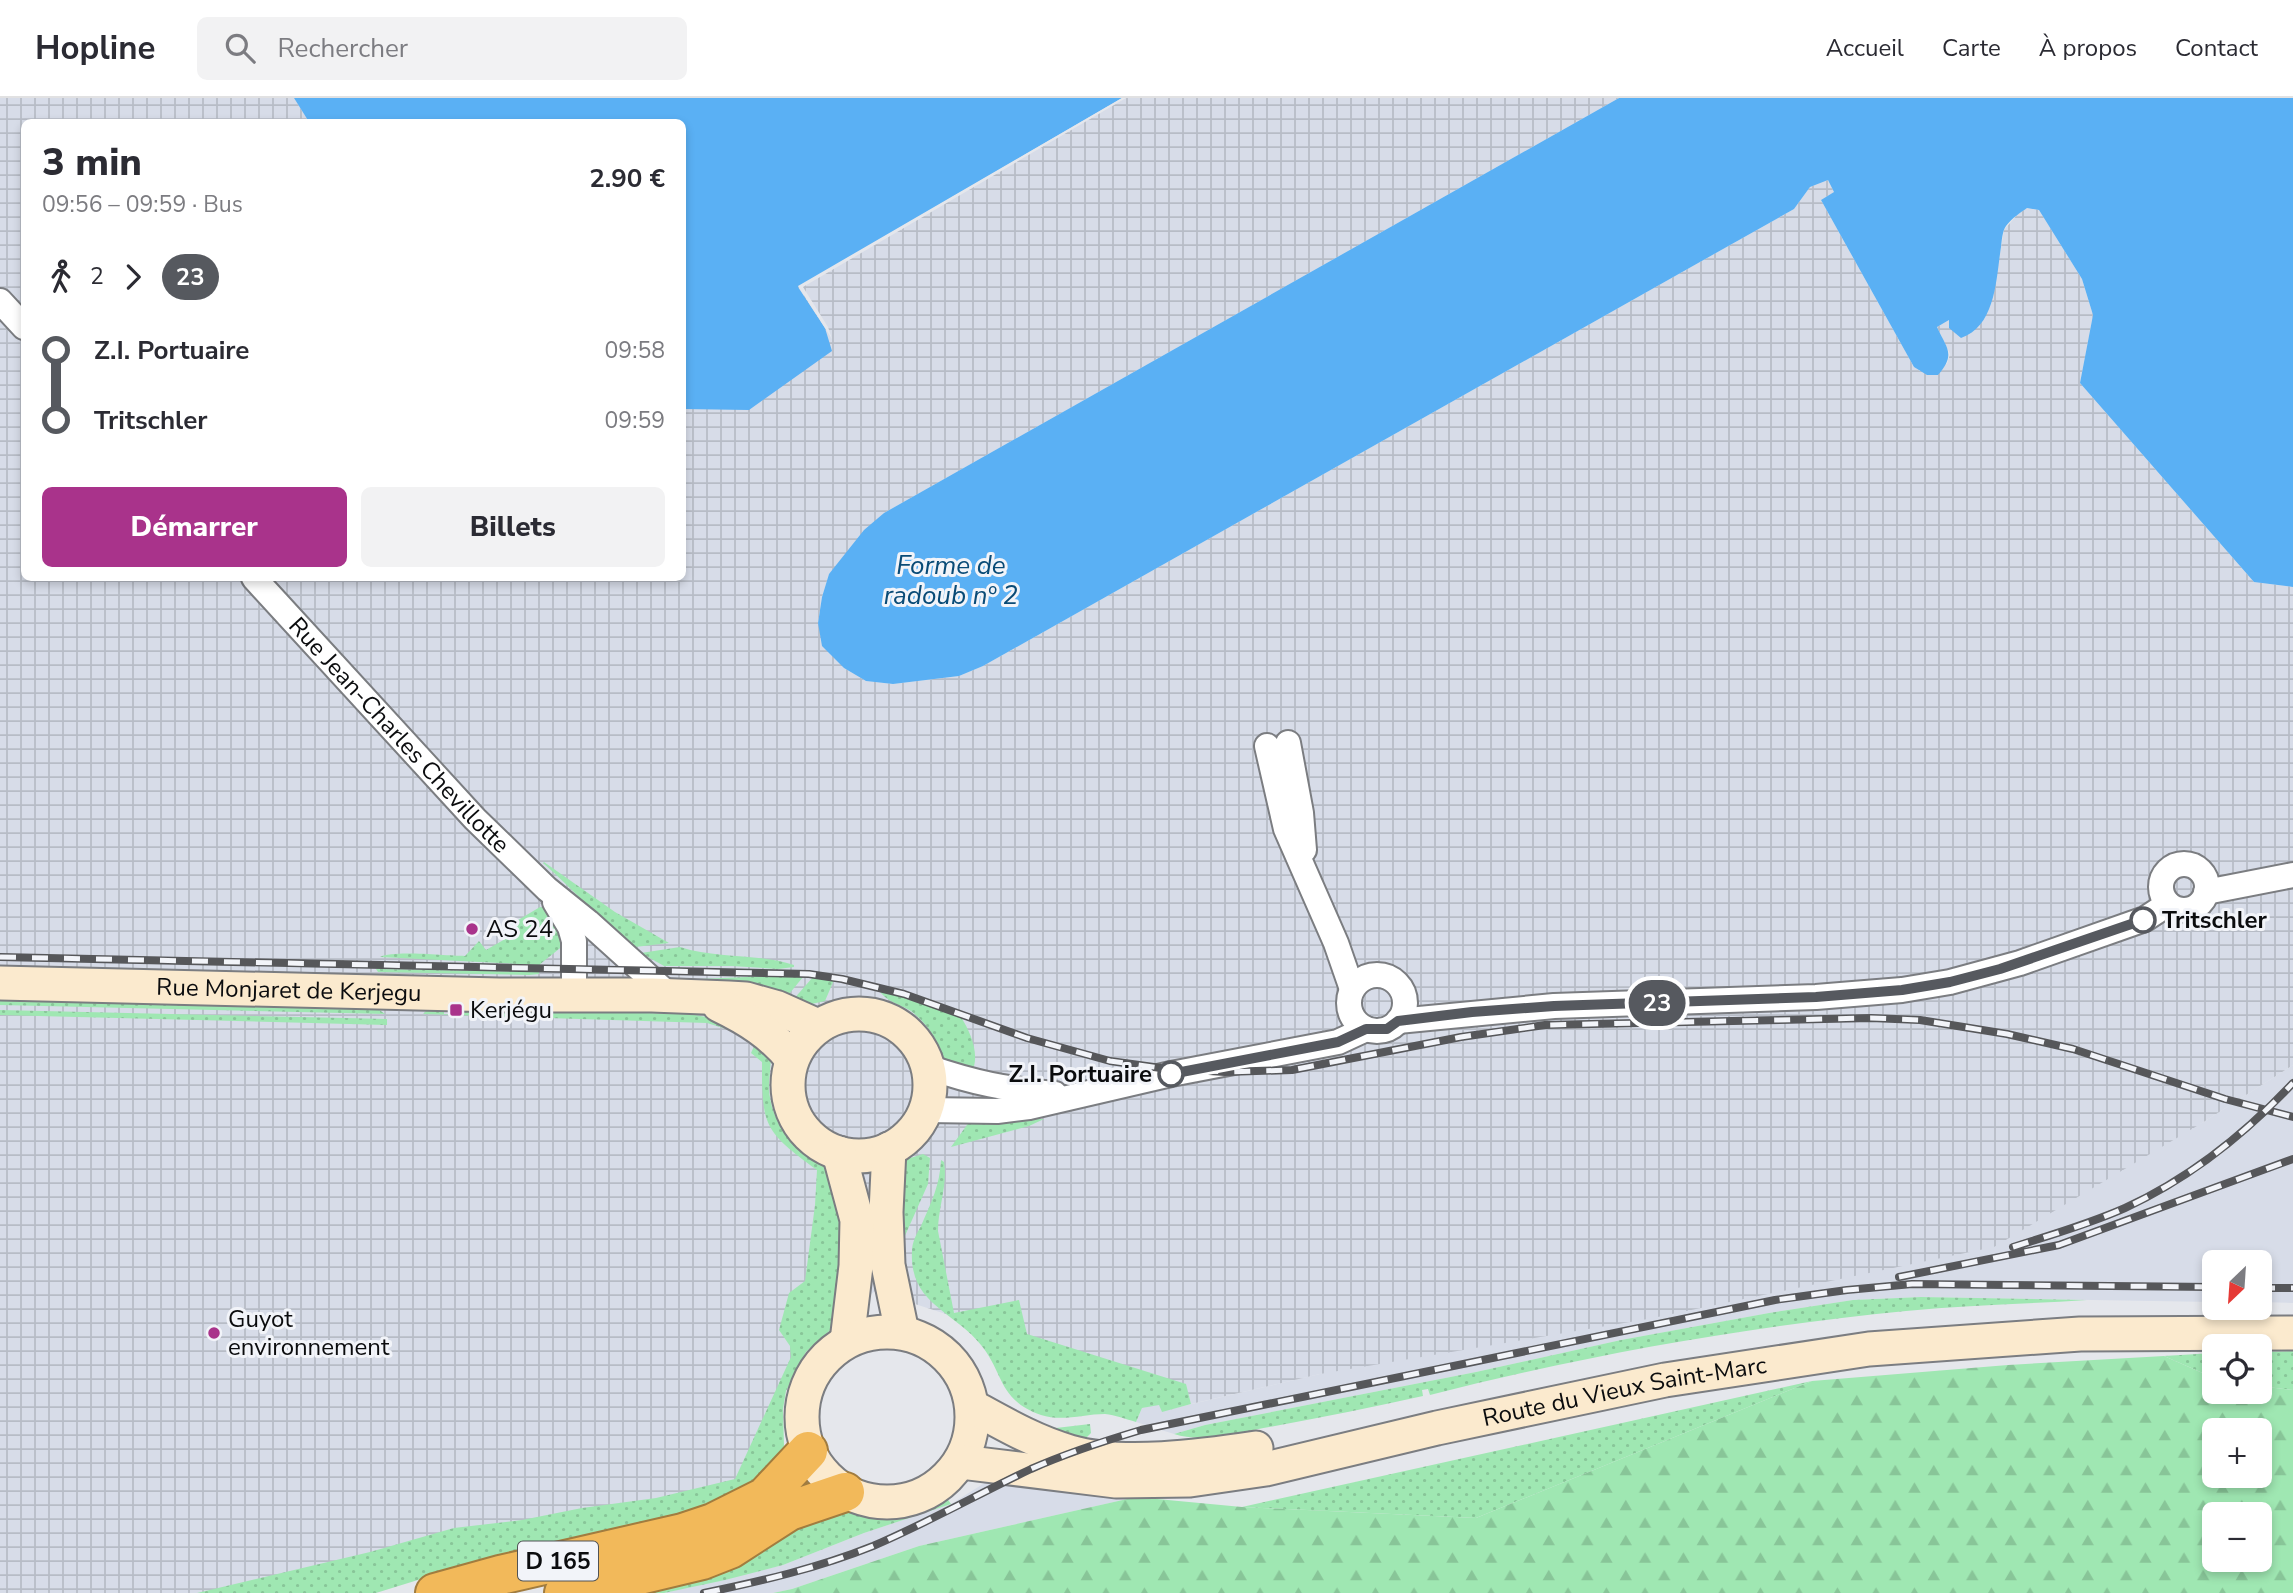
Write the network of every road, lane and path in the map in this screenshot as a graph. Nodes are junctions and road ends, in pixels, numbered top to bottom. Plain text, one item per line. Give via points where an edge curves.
1 (0, 301) edge
2 (15, 324) edge
3 (257, 581) edge
4 (1278, 744) dead end
5 (2293, 875) edge
6 (547, 889) junction
7 (2206, 892) junction
8 (2168, 904) junction
9 (1336, 943) junction
10 (1376, 975) junction
11 (0, 983) edge
12 (1402, 989) junction
13 (574, 995) junction
14 (670, 996) junction
15 (704, 998) junction
16 (1351, 999) junction
17 (1472, 1012) junction
18 (1398, 1021) junction
19 (818, 1026) junction
20 (1366, 1029) junction
21 (1315, 1045) junction
22 (792, 1059) junction
23 (928, 1067) junction
24 (1073, 1096) junction
25 (926, 1110) junction
26 (889, 1149) junction
27 (839, 1153) junction
28 (2293, 1323) edge
29 (902, 1332) junction
30 (2293, 1333) edge
31 (847, 1341) junction
32 (973, 1407) junction
33 (808, 1451) junction
34 (961, 1462) junction
35 (845, 1492) junction
36 (435, 1593) edge
37 (564, 1593) edge

1 - 2 street
3 - 6 street, Rue Jean-Charles Chevillotte via 475,819
4 - 9 street via 1301,813 1303,865
5 - 7 street
6 - 13 street, Rue Jean-Charles Chevillotte via 572,934
6 - 14 street, Rue Jean-Charles Chevillotte
7 - 8 street via 2190,909
7 - 8 street via 2199,870 2177,865 2161,882
8 - 17 street via 2145,919 2020,963 1902,990
9 - 10 street
9 - 16 street
10 - 12 street via 1391,979
10 - 16 street via 1367,977
11 - 13 main road, Rue Monjaret de Kerjegu
12 - 17 street via 1427,1003
12 - 18 street via 1404,1009
13 - 14 main road, Rue Monjaret de Kerjegu
14 - 15 main road, Rue Monjaret de Kerjegu
15 - 19 main road, Rue Monjaret de Kerjegu via 746,999
15 - 22 main road, Rue Monjaret de Kerjegu via 749,1020
16 - 20 street via 1356,1021
16 - 21 street
17 - 18 street
18 - 20 street via 1380,1031
19 - 22 main road
19 - 23 main road via 854,1013 874,1015 908,1033
20 - 21 street via 1338,1042
21 - 24 street
22 - 27 main road via 787,1079 795,1117 806,1133
23 - 24 street via 968,1082
23 - 25 main road
24 - 25 street via 997,1111
25 - 26 main road via 912,1132
26 - 27 main road via 856,1156
26 - 29 main road via 888,1265
27 - 31 main road via 857,1220
28 - 32 main road, Route du Vieux Saint-Marc via 2199,1319 1865,1331 1669,1364 1322,1437 1169,1457 1072,1453
29 - 31 main road via 874,1332
29 - 32 main road via 928,1342 950,1358 965,1381
30 - 34 main road, Route du Vieux Saint-Marc via 2080,1334 1869,1349 1665,1380 1266,1469 1190,1480 1116,1480
31 - 33 main road via 821,1361 806,1388 801,1420
32 - 34 main road via 971,1436
33 - 35 main road via 823,1475
33 - 36 highway, D 165 via 765,1497 713,1523
34 - 35 main road via 944,1482 921,1496 896,1503 870,1501
35 - 37 highway, D 165 via 789,1511 730,1549 702,1560

